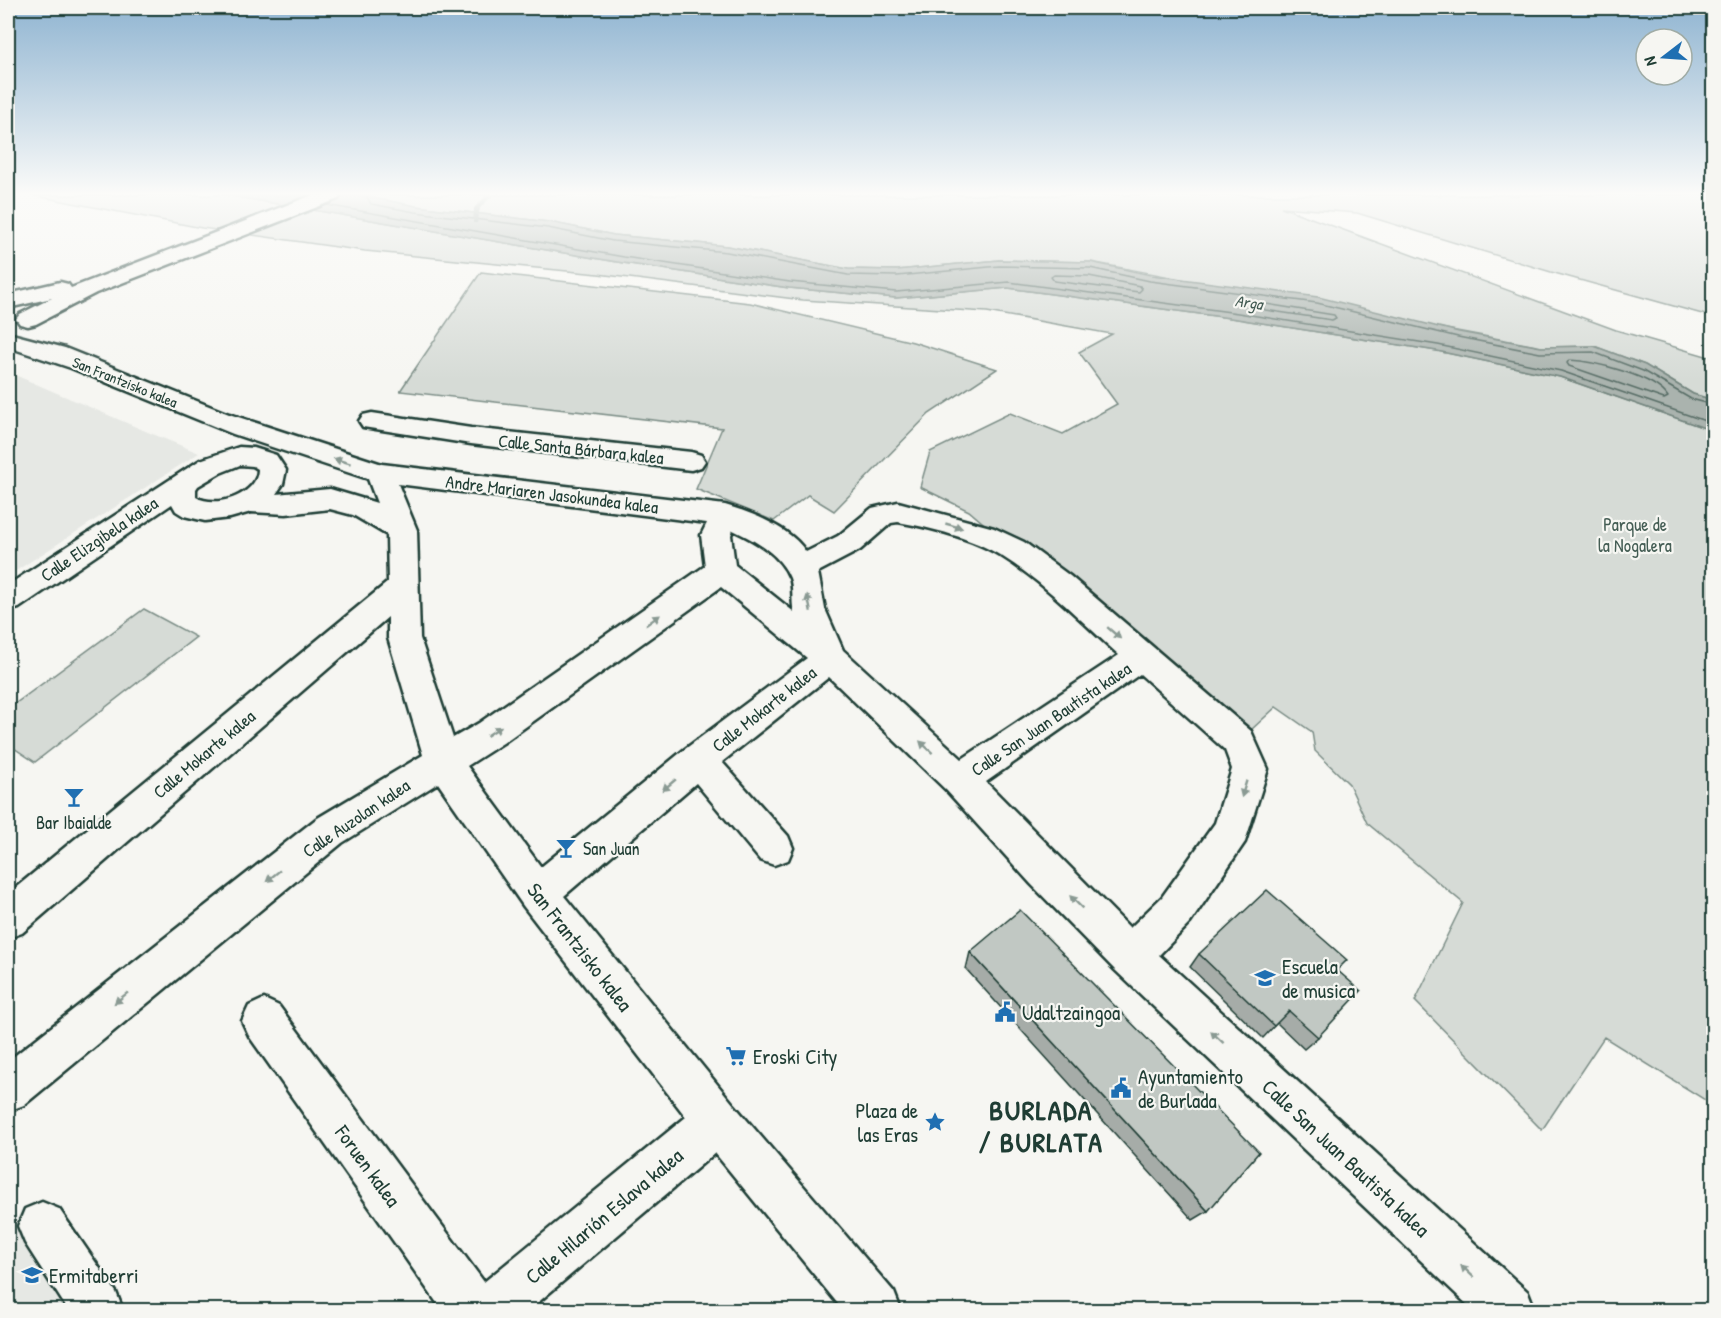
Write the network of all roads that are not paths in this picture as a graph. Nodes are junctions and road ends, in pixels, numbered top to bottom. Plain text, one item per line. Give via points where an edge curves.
1 (158, 257) edge
2 (164, 257) edge
3 (8, 301) edge
4 (28, 319) junction
5 (8, 339) edge
6 (372, 421) dead end
7 (242, 428) junction
8 (471, 436) junction
9 (268, 450) junction
10 (223, 459) junction
11 (691, 461) dead end
12 (380, 473) junction
13 (190, 478) junction
14 (440, 480) junction
15 (248, 502) junction
16 (725, 515) junction
17 (402, 530) junction
18 (799, 568) junction
19 (721, 570) junction
20 (401, 588) junction
21 (8, 600) edge
22 (1142, 657) junction
23 (830, 658) junction
24 (698, 760) junction
25 (443, 762) junction
26 (960, 780) junction
27 (774, 848) dead end
28 (538, 894) junction
29 (8, 919) edge
30 (1130, 956) junction
31 (264, 1021) dead end
32 (8, 1089) edge
33 (718, 1121) junction
34 (42, 1226) dead end
35 (98, 1311) edge
36 (473, 1311) edge
37 (490, 1311) edge
38 (876, 1311) edge
39 (1510, 1311) edge

1 - 3 street via 82,283
2 - 4 street via 88,288
3 - 4 street via 23,305
4 - 5 street
5 - 7 street, San Frantzisko kalea via 98,370
6 - 8 street, Calle Santa Bárbara kalea
7 - 9 street, San Frantzisko kalea
7 - 10 street
8 - 11 street, Calle Santa Bárbara kalea
8 - 14 street
9 - 10 street
12 -> 9 street, San Frantzisko kalea
9 - 15 street via 266,460 273,476 266,488
10 - 13 street, Calle Elizgibela kalea
12 - 14 street, Andre Mariaren Jasokundea kalea
12 - 17 street, San Frantzisko kalea
13 - 15 street via 183,500 195,510 214,512
13 - 21 street, Calle Elizgibela kalea
14 - 16 street, Andre Mariaren Jasokundea kalea
15 - 17 street via 286,504 330,499 363,508
16 - 18 street, Andre Mariaren Jasokundea kalea via 767,534 790,552
16 - 19 street via 716,535
17 - 20 street, San Frantzisko kalea
18 -> 22 street, Calle San Juan Bautista kalea via 849,543 882,515 914,515 984,535 1013,549
23 -> 18 street via 809,609
19 - 23 street, Calle San Juan Bautista kalea
25 -> 19 street, Calle Auzolan kalea via 491,734
20 - 25 street, San Frantzisko kalea via 404,638
20 - 29 street, Calle Mokarte kalea
22 - 26 street, Calle San Juan Bautista kalea
22 -> 30 street, Calle San Juan Bautista kalea via 1239,741 1250,769 1232,830 1176,910
23 - 24 street, Calle Mokarte kalea
26 -> 23 street, Calle San Juan Bautista kalea
24 - 27 street, Calle Mokarte kalea
24 -> 28 street, Calle Mokarte kalea
25 - 28 street, San Frantzisko kalea
25 -> 32 street, Calle Auzolan kalea via 329,831
30 -> 26 street, Calle San Juan Bautista kalea
28 - 33 street, San Frantzisko kalea
39 -> 30 street, Calle San Juan Bautista kalea
31 - 36 street, Foruen kalea
33 - 37 street, Calle Hilarión Eslava kalea
33 - 38 street, San Frantzisko kalea
34 - 35 street

